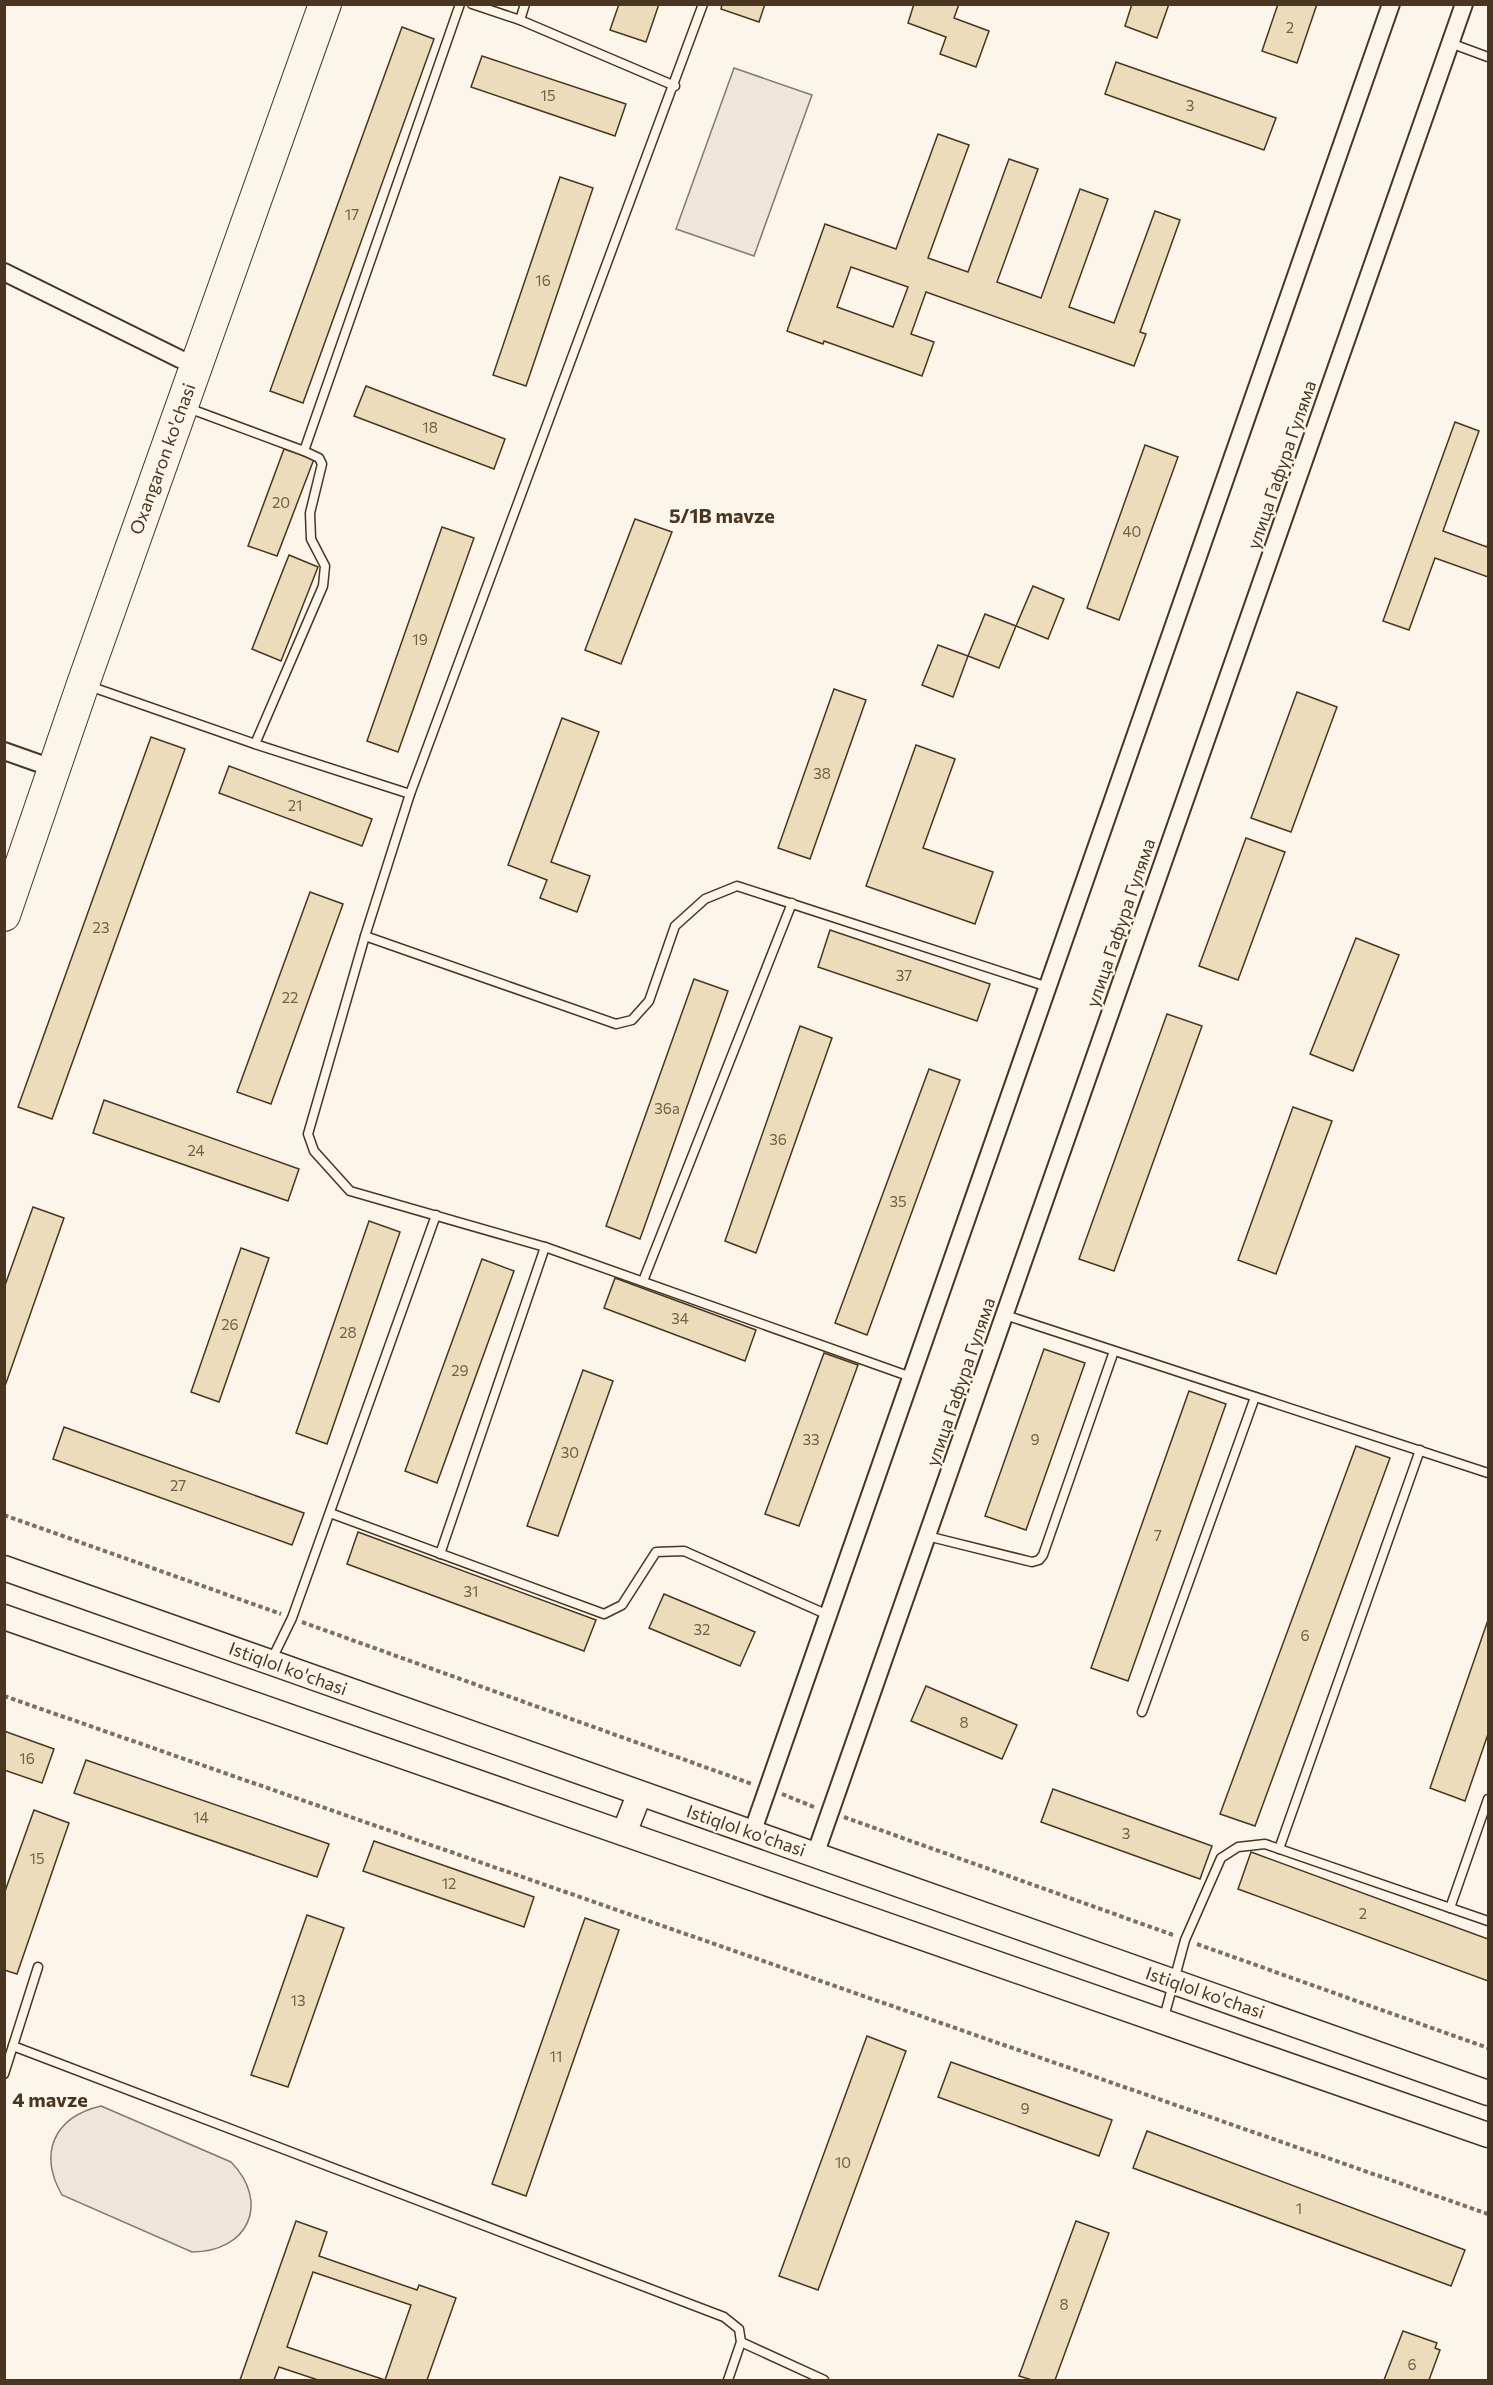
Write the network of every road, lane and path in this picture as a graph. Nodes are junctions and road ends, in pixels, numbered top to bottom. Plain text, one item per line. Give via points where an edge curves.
1 (307, 4) edge
2 (325, 4) edge
3 (460, 4) edge
4 (472, 4) edge
5 (525, 4) edge
6 (703, 4) edge
7 (1391, 4) edge
8 (1464, 4) edge
9 (520, 20) junction
10 (1450, 43) junction
11 (1488, 57) edge
12 (675, 86) junction
13 (4, 272) edge
14 (189, 362) junction
15 (183, 406) junction
16 (304, 451) junction
17 (75, 681) junction
18 (255, 744) junction
19 (4, 752) edge
20 (38, 763) junction
21 (410, 794) junction
22 (4, 860) edge
23 (792, 903) junction
24 (4, 915) edge
25 (365, 936) junction
26 (1048, 987) junction
27 (436, 1215) junction
28 (545, 1247) junction
29 (644, 1281) junction
30 (1005, 1315) junction
31 (1114, 1351) junction
32 (911, 1377) junction
33 (1255, 1396) junction
34 (1420, 1450) junction
35 (1488, 1473) edge
36 (330, 1513) junction
37 (4, 1515) edge
38 (927, 1536) junction
39 (440, 1554) junction
40 (4, 1568) edge
41 (828, 1615) junction
42 (4, 1617) edge
43 (292, 1618) junction
44 (270, 1663) junction
45 (4, 1696) edge
46 (1142, 1712) dead end
47 (768, 1789) junction
48 (639, 1794) junction
49 (1488, 1799) edge
50 (830, 1813) junction
51 (624, 1833) junction
52 (752, 1833) junction
53 (1279, 1849) junction
54 (815, 1855) junction
55 (1450, 1908) junction
56 (1488, 1921) edge
57 (1185, 1940) junction
58 (38, 1967) dead end
59 (1174, 1982) junction
60 (1163, 2021) junction
61 (13, 2046) junction
62 (1488, 2048) edge
63 (4, 2074) edge
64 (1488, 2093) edge
65 (1488, 2135) edge
66 (1488, 2214) edge
67 (741, 2342) junction
68 (728, 2380) edge
69 (824, 2380) edge

1 - 14 highway, Oxangaron ko'chasi
2 - 14 highway, Oxangaron ko'chasi
3 - 16 lane
4 - 9 lane
5 - 9 lane
6 - 12 lane
7 - 26 street
8 - 10 street, улица Гафура Гуляма
9 - 12 lane
10 - 11 lane
10 - 30 street, улица Гафура Гуляма
12 - 21 lane
13 - 14 street
14 - 15 highway, Oxangaron ko'chasi
14 - 17 highway, Oxangaron ko'chasi
15 - 16 lane
15 - 17 highway, Oxangaron ko'chasi
16 - 18 lane via 319,458 322,464 310,513 311,539 325,566 323,586
17 - 18 lane
17 - 20 highway, Oxangaron ko'chasi
17 - 24 highway, Oxangaron ko'chasi
18 - 21 lane
19 - 20 street
20 - 22 highway, Oxangaron ko'chasi
21 - 25 lane
23 - 25 lane via 736,885 705,899 675,926 649,1001 632,1020 616,1024
23 - 26 lane
23 - 29 lane
25 - 27 lane via 308,1134 314,1151 350,1191
26 - 32 street
27 - 28 lane
27 - 36 lane
28 - 29 lane
28 - 39 lane
29 - 32 lane
30 - 31 lane
30 - 38 street, улица Гафура Гуляма
31 - 33 lane
31 - 38 lane via 1039,1560 1032,1562
32 - 41 street
33 - 34 lane
33 - 46 lane
34 - 35 lane
34 - 53 lane
36 - 39 lane
36 - 43 lane
37 - 43 path
38 - 50 street, улица Гафура Гуляма
39 - 41 lane via 604,1614 622,1605 656,1552 684,1551
40 - 44 main road, Istiqlol ko'chasi
41 - 47 street
42 - 51 main road
43 - 44 lane
43 - 47 path
44 - 48 main road, Istiqlol ko'chasi
45 - 66 path
47 - 50 path
47 - 52 street
48 - 51 main road
48 - 52 main road, Istiqlol ko'chasi
49 - 55 lane
50 - 54 street, улица Гафура Гуляма
50 - 57 path
51 - 60 main road
52 - 54 main road, Istiqlol ko'chasi
53 - 55 lane
53 - 57 lane via 1265,1844 1238,1847 1221,1858
54 - 59 main road, Istiqlol ko'chasi
55 - 56 lane
57 - 59 lane
57 - 62 path
58 - 61 lane
59 - 60 lane
59 - 64 main road, Istiqlol ko'chasi
60 - 65 main road
61 - 63 lane
61 - 67 lane via 724,2317 739,2329
67 - 68 lane
67 - 69 lane

